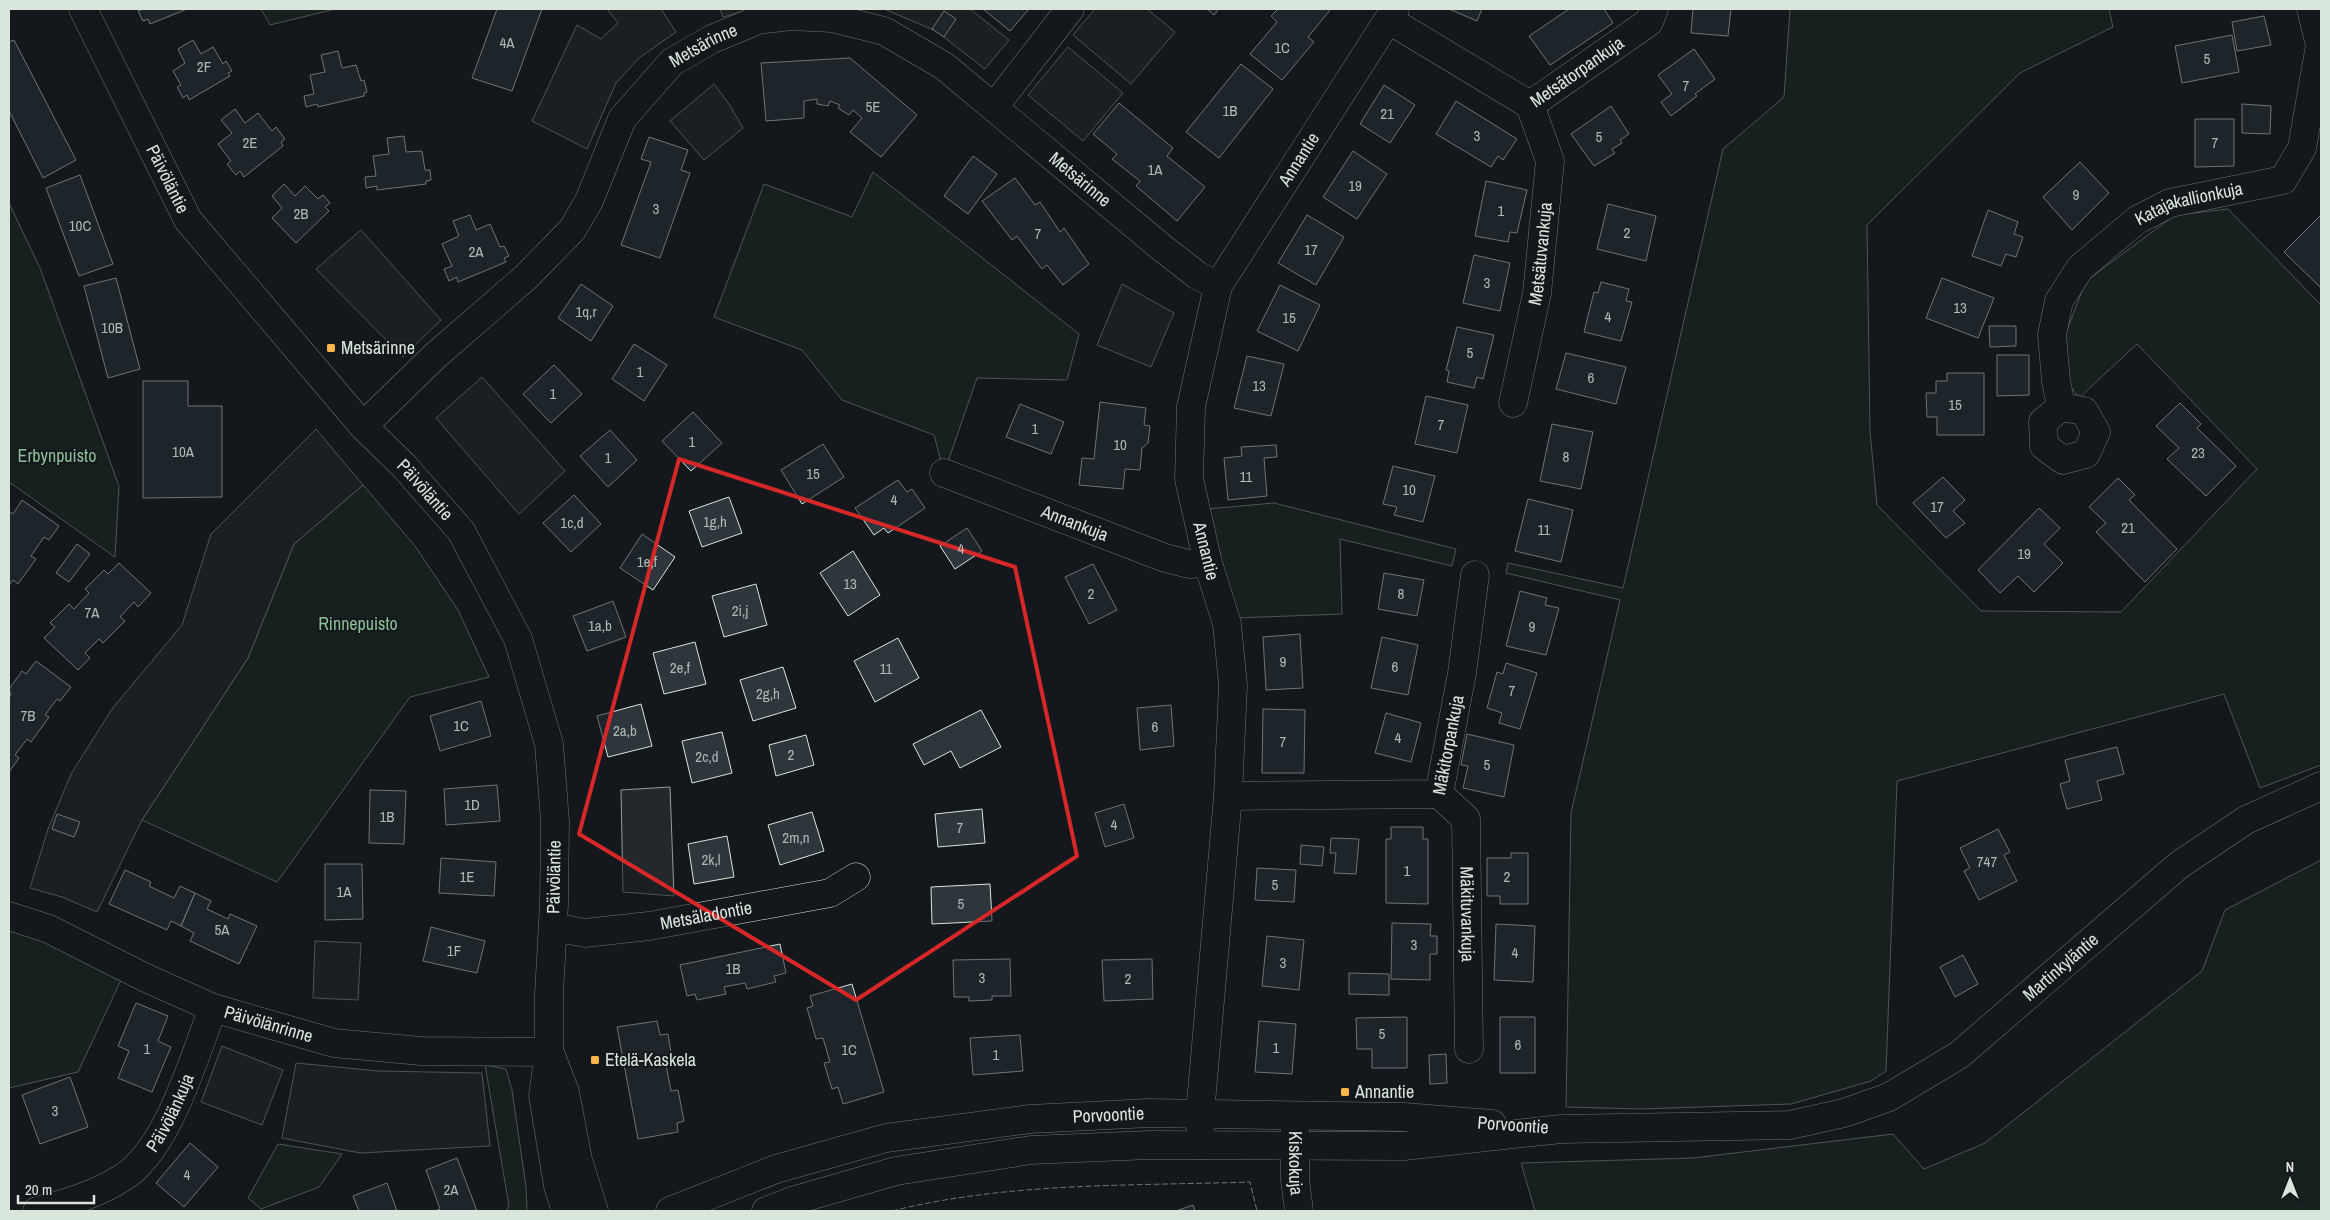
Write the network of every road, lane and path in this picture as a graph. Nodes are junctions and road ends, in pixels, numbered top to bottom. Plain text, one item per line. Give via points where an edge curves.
1 (83, 9) edge
2 (1070, 9) edge
3 (1654, 9) edge
4 (2311, 9) edge
5 (1392, 14) edge
6 (1530, 104) junction
7 (994, 107) junction
8 (1218, 286) junction
9 (1513, 403) dead end
10 (2061, 407) dead end
11 (362, 426) junction
12 (944, 473) dead end
13 (1208, 563) junction
14 (1475, 575) dead end
15 (2321, 786) edge
16 (1439, 794) junction
17 (1228, 796) junction
18 (856, 877) dead end
19 (9, 916) edge
20 (552, 927) junction
21 (214, 1008) junction
22 (1469, 1048) dead end
23 (549, 1052) junction
24 (1200, 1114) junction
25 (1295, 1115) junction
26 (1790, 1125) joint
27 (1561, 1129) junction
28 (1201, 1145) junction
29 (1295, 1145) junction
30 (37, 1211) edge
31 (566, 1211) edge
32 (594, 1211) edge
33 (670, 1211) edge
34 (766, 1211) edge
35 (1299, 1211) edge

1 - 11 street, Päivöläntie via 188,220
2 - 7 street
3 - 6 street, Metsätorpankuja via 1649,22
4 - 10 street, Katajakallionkuja via 2320,45 2302,148 2283,180 2170,203 2137,220 2080,268 2059,301 2052,335
5 - 6 street, Metsätorpankuja
5 - 8 street, Annantie
6 - 9 street, Metsätuvankuja via 1550,161 1537,293
7 - 8 street, Metsärinne via 1161,247 1197,275
7 - 11 street, Metsärinne via 944,66 884,31 832,18 791,16 758,20 712,39 672,62 622,119 589,201 572,230 526,277 435,356
8 - 13 street, Annantie via 1191,408 1189,479
11 - 20 street, Päivöläntie via 404,466 461,531 518,639 549,744 555,821
12 - 13 street, Annankuja via 1165,558 1189,564
13 - 17 street, Annantie via 1227,624 1234,685
14 - 16 street, Mäkitorpankuja via 1462,673
15 - 26 street, Martinkyläntie via 2246,820 2179,865 1959,1055 1889,1097 1844,1113
16 - 17 street, Mäkitorpankuja
16 - 22 street, Mäkituvankuja via 1466,819
17 - 24 street, Annantie
18 - 20 street, Metsäladontie via 830,893 649,926 585,933
19 - 21 street, Päivölänrinne via 49,928 146,978
20 - 23 street, Päivöläntie
21 - 23 street, Päivölänrinne via 334,1044 421,1052
21 - 30 street, Päivölänkuja via 174,1108 154,1148 124,1177 86,1197
23 - 31 street, Päivöläntie via 543,1096 558,1186
23 - 32 street, Päivöläntie via 565,1092 578,1160
24 - 25 street, Porvoontie
24 - 28 street, Annantie
24 - 33 street, Porvoontie via 1030,1119 886,1138 776,1169
25 - 27 street, Porvoontie via 1404,1117
25 - 29 street, Kiskokuja
26 - 27 street, Porvoontie
27 - 29 street, Porvoontie via 1404,1146
28 - 29 street, Porvoontie
28 - 34 street, Porvoontie via 1031,1150 896,1171
29 - 35 street, Kiskokuja

